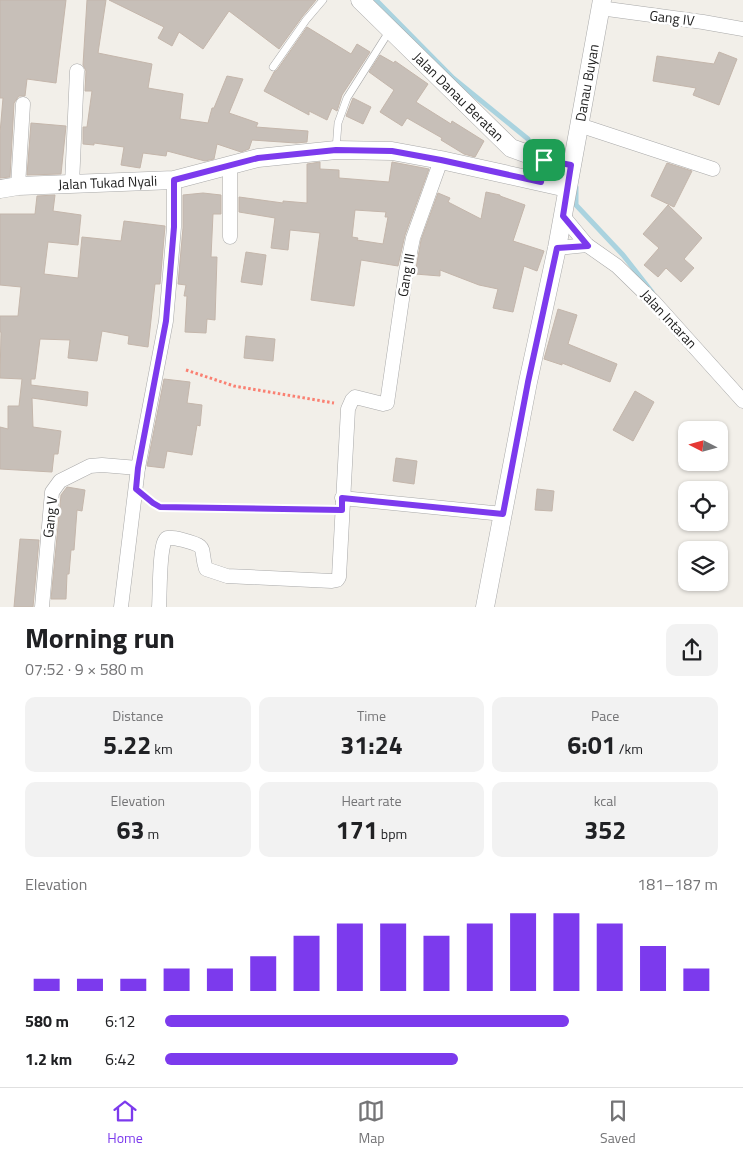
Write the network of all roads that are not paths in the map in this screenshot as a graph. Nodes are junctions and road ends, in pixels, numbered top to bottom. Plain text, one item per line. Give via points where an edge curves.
1 (323, 0) edge
2 (360, 0) edge
3 (601, 4) edge
4 (743, 29) edge
5 (390, 30) junction
6 (273, 67) dead end
7 (77, 70) dead end
8 (23, 104) dead end
9 (579, 125) junction
10 (336, 150) junction
11 (441, 160) junction
12 (544, 160) junction
13 (230, 165) junction
14 (571, 165) junction
15 (713, 169) dead end
16 (174, 180) junction
17 (541, 182) junction
18 (72, 184) junction
19 (18, 186) junction
20 (567, 188) junction
21 (0, 189) edge
22 (563, 216) junction
23 (230, 237) dead end
24 (588, 246) junction
25 (557, 248) junction
26 (743, 401) edge
27 (138, 468) junction
28 (136, 489) junction
29 (342, 504) junction
30 (503, 514) junction
31 (42, 607) edge
32 (121, 607) edge
33 (159, 607) edge
34 (485, 607) edge

1 - 6 lane
2 - 5 street, Jalan Danau Beratan
3 - 4 street, Gang IV
3 - 9 street, Danau Buyan
5 - 10 lane via 346,98 338,123
5 - 12 street, Jalan Danau Beratan via 511,148
7 - 18 street
8 - 19 street
9 - 14 street, Danau Buyan
9 - 15 street
10 - 11 street, Jalan Tukad Nyali via 392,151
10 - 13 street, Jalan Tukad Nyali via 258,158
11 - 17 street, Jalan Tukad Nyali
11 - 29 street, Gang III via 411,247 386,404 356,397 347,415
12 - 14 street, Jalan Danau Beratan
12 - 17 street
13 - 16 street, Jalan Tukad Nyali
13 - 23 street
14 - 20 street, Danau Buyan
16 - 18 street, Jalan Tukad Nyali
16 - 27 street via 174,227 166,321
17 - 20 street, Jalan Tukad Nyali
18 - 19 street, Jalan Tukad Nyali
19 - 21 street, Jalan Tukad Nyali
20 - 22 street, Danau Buyan
22 - 24 street, Jalan Intaran
22 - 25 street, Danau Buyan
24 - 25 street
24 - 26 street, Jalan Intaran via 632,280
25 - 30 street, Danau Buyan
27 - 28 street
27 - 31 street, Gang V via 90,466 56,486 52,492
28 - 29 lane via 160,507
28 - 32 street
29 - 30 street
29 - 33 street via 337,580 227,576 206,569 204,550 199,545 169,538 165,540 162,554
30 - 34 street, Danau Buyan

